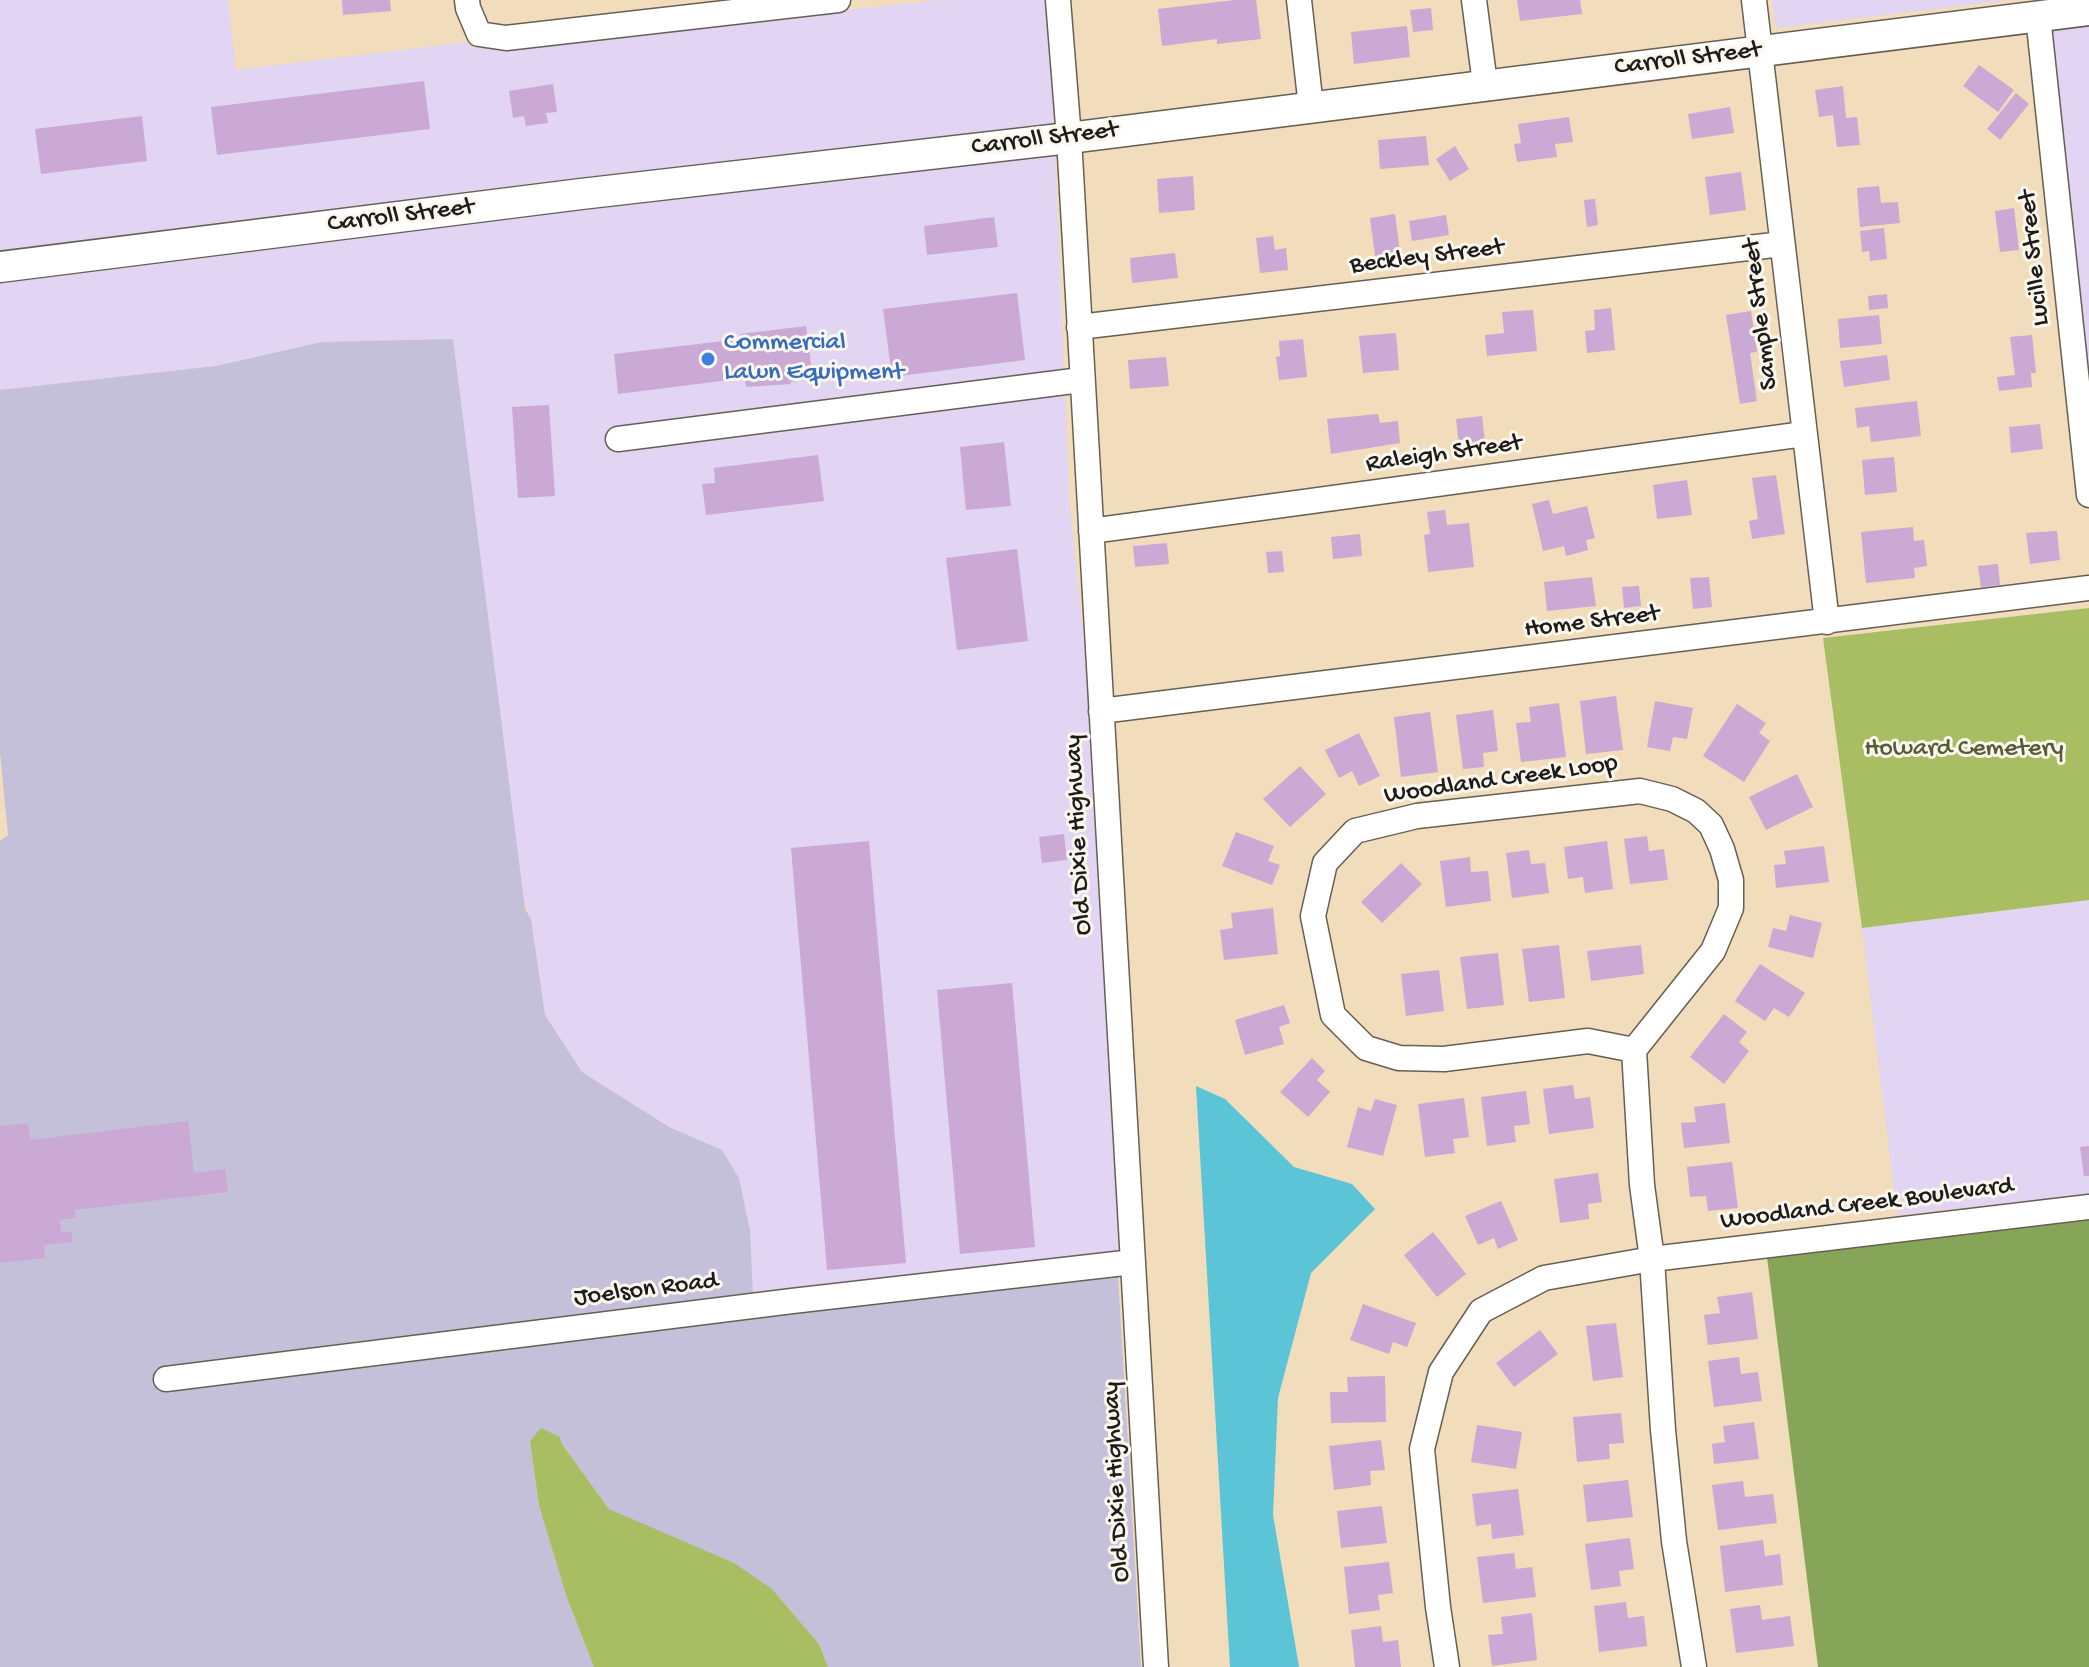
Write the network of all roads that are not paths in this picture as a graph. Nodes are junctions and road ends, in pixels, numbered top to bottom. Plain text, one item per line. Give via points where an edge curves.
1 (467, 0) edge
2 (838, 0) edge
3 (1058, 0) edge
4 (1299, 0) edge
5 (1474, 0) edge
6 (1754, 0) edge
7 (2089, 10) edge
8 (2038, 16) junction
9 (1760, 51) junction
10 (1485, 84) junction
11 (1311, 107) junction
12 (1069, 138) junction
13 (1782, 244) junction
14 (0, 267) edge
15 (1079, 327) junction
16 (1081, 380) junction
17 (1804, 434) junction
18 (618, 439) dead end
19 (2089, 495) edge
20 (1091, 531) junction
21 (2089, 588) edge
22 (1827, 622) junction
23 (1101, 711) junction
24 (1634, 1050) junction
25 (2089, 1207) edge
26 (1652, 1259) junction
27 (1133, 1262) junction
28 (166, 1379) dead end
29 (1156, 1667) edge
30 (1447, 1667) edge
31 (1694, 1667) edge

1 - 2 street via 479,34 506,38
3 - 12 street, Old Dixie Highway
4 - 11 street
5 - 10 street
6 - 9 street, Sample Street
7 - 8 main road, Carroll Street
8 - 9 main road, Carroll Street
8 - 19 street, Lucille Street
9 - 10 main road, Carroll Street
9 - 13 street, Sample Street
10 - 11 main road, Carroll Street
11 - 12 main road, Carroll Street
12 - 14 main road, Carroll Street
12 - 15 street, Old Dixie Highway
13 - 15 street, Beckley Street
13 - 17 street, Sample Street
15 - 16 street, Old Dixie Highway
16 - 18 street
16 - 20 street, Old Dixie Highway
17 - 20 street, Raleigh Street
17 - 22 street, Sample Street
20 - 23 street, Old Dixie Highway
21 - 22 street, Home Street
22 - 23 street, Home Street
23 - 27 street, Old Dixie Highway
24 - 24 street, Woodland Creek Loop via 1713,951 1731,908 1731,880 1722,849 1711,825 1696,811 1640,791 1417,816 1355,831 1325,863 1313,916 1333,1015 1366,1048 1399,1058 1444,1059 1588,1041
24 - 26 street
25 - 26 street, Woodland Creek Boulevard
26 - 30 street, Woodland Creek Boulevard via 1544,1278 1481,1311 1441,1372 1422,1449
26 - 31 street via 1674,1541
27 - 28 street, Joelson Road
27 - 29 street, Old Dixie Highway

